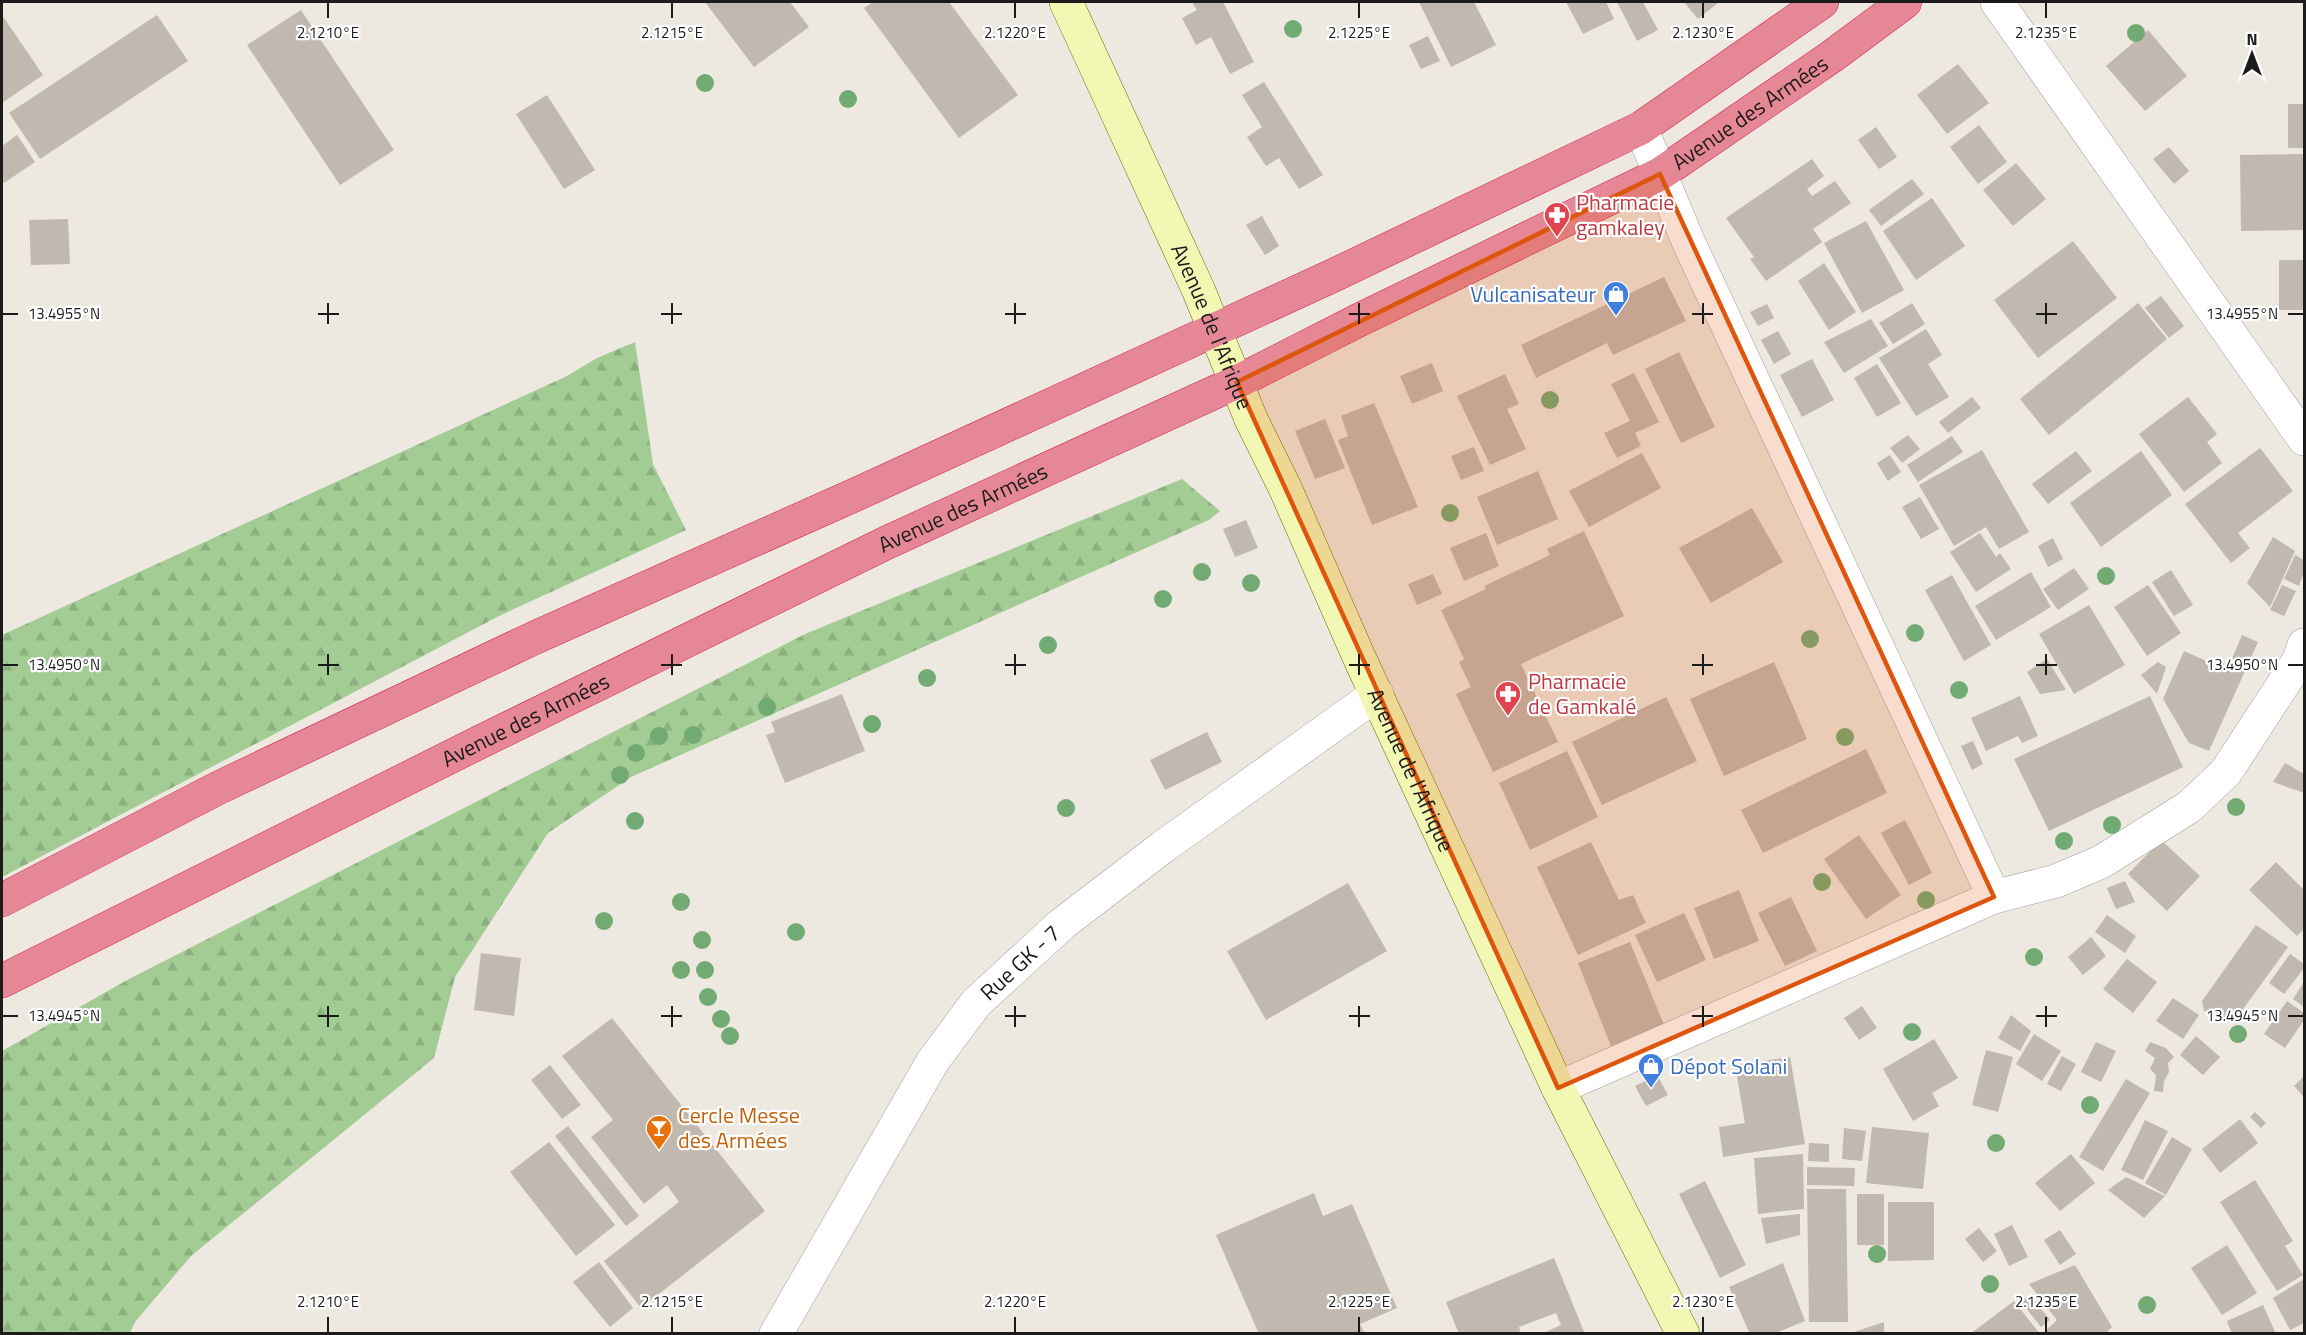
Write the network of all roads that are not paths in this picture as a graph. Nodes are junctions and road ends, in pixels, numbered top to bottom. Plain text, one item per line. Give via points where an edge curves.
1 (1066, 2) edge
2 (1822, 2) edge
3 (1905, 2) edge
4 (1996, 2) edge
5 (1641, 128) junction
6 (1660, 174) junction
7 (1215, 328) junction
8 (1238, 382) junction
9 (2304, 439) edge
10 (2303, 656) edge
11 (1377, 694) junction
12 (1994, 897) junction
13 (2, 900) edge
14 (2, 981) edge
15 (1558, 1088) junction
16 (776, 1334) edge
17 (1683, 1334) edge

1 - 7 main road, Avenue de l'Afrique
2 - 5 highway
3 - 6 highway, Avenue des Armées
4 - 9 street
5 - 6 street
5 - 7 highway
6 - 8 highway, Avenue des Armées
6 - 12 street
7 - 8 main road, Avenue de l'Afrique
7 - 13 highway via 523,643 218,788
8 - 11 main road, Avenue de l'Afrique via 1251,419
8 - 14 highway, Avenue des Armées via 888,542
10 - 12 street via 2226,772 2189,807 2102,862
11 - 15 main road, Avenue de l'Afrique
11 - 16 street, Rue GK - 7 via 1080,910 976,1003 933,1061
12 - 15 street
15 - 17 main road, Avenue de l'Afrique

